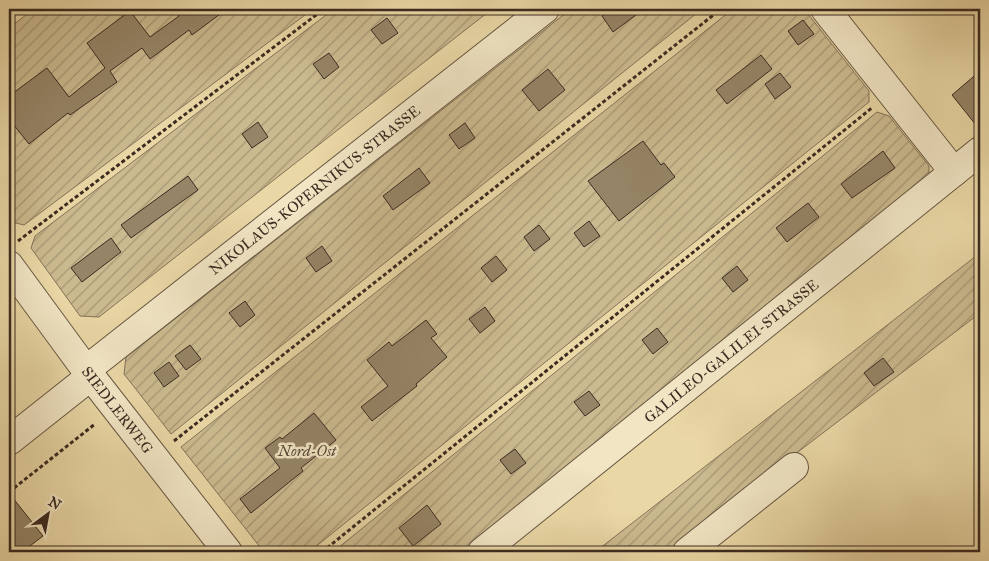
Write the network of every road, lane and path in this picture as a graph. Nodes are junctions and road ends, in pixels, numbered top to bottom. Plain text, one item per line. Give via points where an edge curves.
1 (19, 9) edge
2 (324, 9) edge
3 (545, 9) edge
4 (721, 9) edge
5 (825, 9) edge
6 (9, 17) edge
7 (891, 93) junction
8 (980, 151) edge
9 (954, 172) junction
10 (13, 254) edge
11 (88, 373) junction
12 (115, 408) junction
13 (9, 441) edge
14 (154, 457) junction
15 (794, 467) dead end
16 (9, 492) edge
17 (228, 552) edge
18 (322, 552) edge
19 (482, 552) edge
20 (687, 552) edge

1 - 6 path
2 - 10 path
3 - 11 street, NIKOLAUS-KOPERNIKUS-STRASSE
4 - 14 path
5 - 7 street
7 - 9 street
7 - 18 path
8 - 9 street, GALILEO-GALILEI-STRASSE
9 - 19 street, GALILEO-GALILEI-STRASSE
10 - 11 street, SIEDLERWEG
11 - 12 street, SIEDLERWEG
11 - 13 street, NIKOLAUS-KOPERNIKUS-STRASSE
12 - 14 street, SIEDLERWEG
12 - 16 path
14 - 17 street, SIEDLERWEG
15 - 20 street

